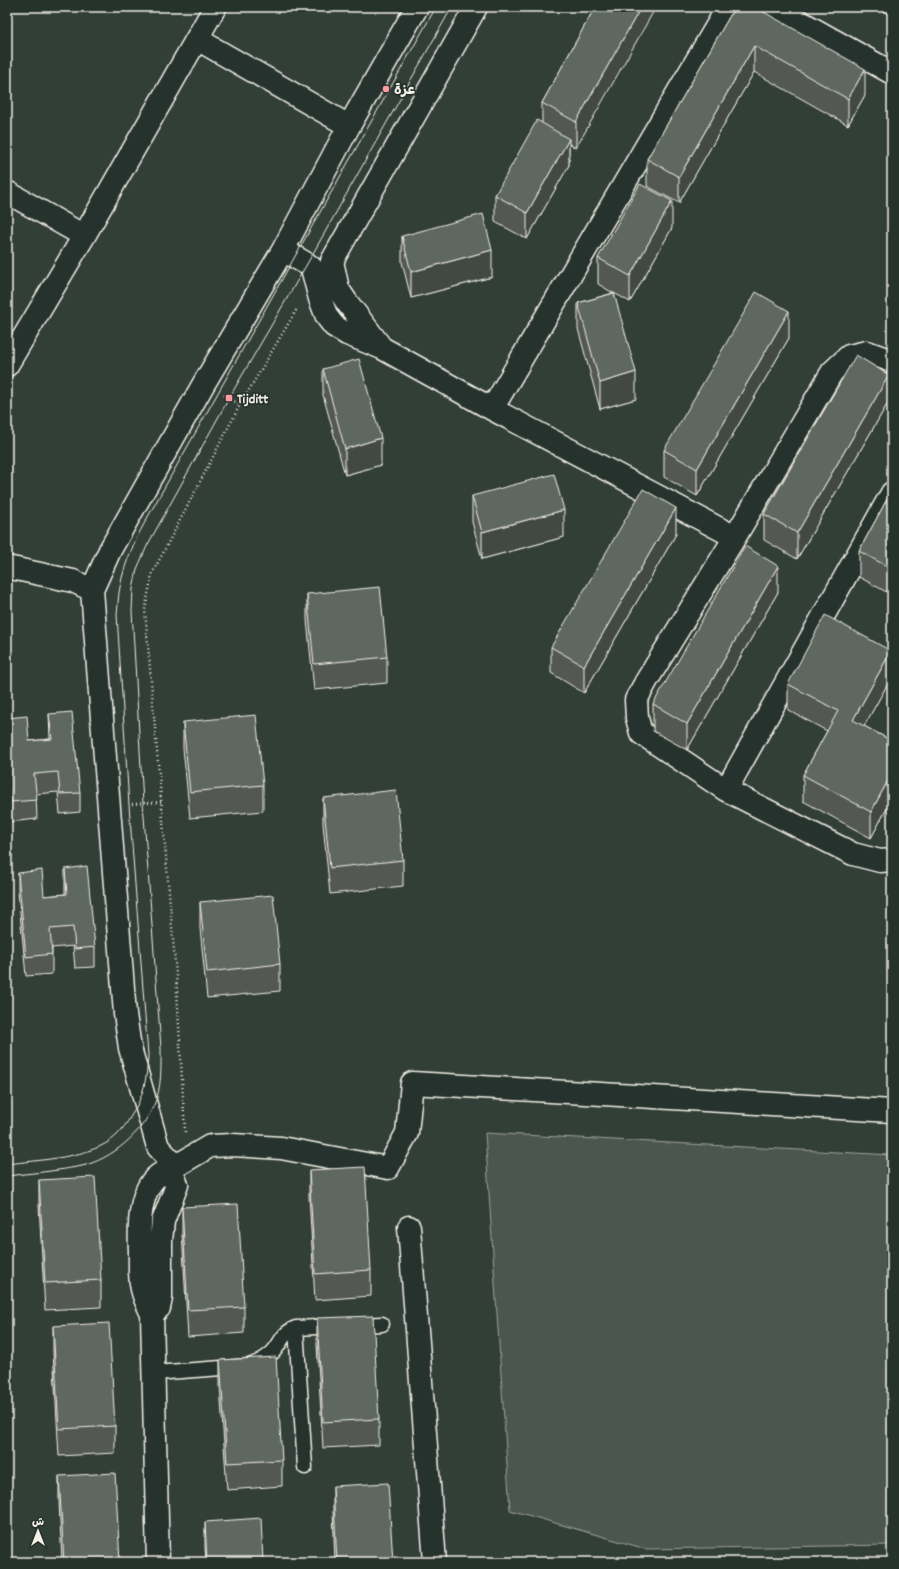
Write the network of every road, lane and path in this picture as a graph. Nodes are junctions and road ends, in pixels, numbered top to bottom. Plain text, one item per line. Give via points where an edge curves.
1 (215, 7) edge
2 (417, 7) edge
3 (476, 7) edge
4 (728, 7) edge
5 (774, 7) edge
6 (197, 40) junction
7 (892, 73) edge
8 (349, 126) junction
9 (7, 192) edge
10 (84, 236) junction
11 (283, 250) junction
12 (332, 261) junction
13 (312, 268) junction
14 (299, 306) dead end
15 (382, 348) junction
16 (892, 361) edge
17 (7, 365) edge
18 (492, 409) junction
19 (892, 493) edge
20 (735, 537) junction
21 (7, 567) edge
22 (92, 590) junction
23 (726, 790) junction
24 (892, 860) edge
25 (892, 1111) edge
26 (177, 1166) junction
27 (409, 1227) dead end
28 (382, 1324) dead end
29 (296, 1328) junction
30 (154, 1374) junction
31 (305, 1467) dead end
32 (158, 1562) edge
33 (435, 1562) edge

1 - 6 street
2 - 8 street
3 - 12 street
4 - 18 street
5 - 7 street
6 - 8 street
6 - 10 street
8 - 11 street
9 - 10 street
10 - 17 street
11 - 13 street
11 - 22 street via 110,550
12 - 13 street
12 - 15 street via 338,288
13 - 15 street via 320,299 327,317 334,326
14 - 26 path via 240,405 152,574 145,610 176,974
15 - 18 street
16 - 20 street via 867,352 849,356 832,372
18 - 20 street
19 - 23 street
20 - 23 street via 636,700 641,733
21 - 22 street via 73,581
22 - 26 street via 125,1014 130,1048 158,1147
23 - 24 street via 853,854 880,862
25 - 26 street via 412,1083 407,1133 388,1168 257,1145 210,1146
26 - 30 street via 177,1186 163,1221 161,1298 159,1308 152,1314
27 - 33 street
28 - 29 lane
29 - 30 lane via 286,1333 268,1357 249,1366
29 - 31 lane
30 - 32 street

